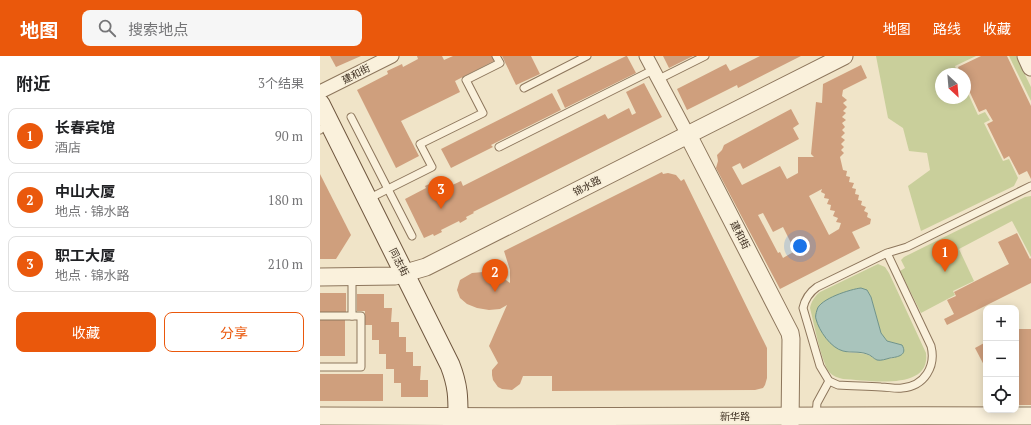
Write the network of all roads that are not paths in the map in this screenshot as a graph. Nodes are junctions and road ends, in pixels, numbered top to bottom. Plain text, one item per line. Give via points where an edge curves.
1 (392, 56) edge
2 (496, 56) edge
3 (587, 56) edge
4 (646, 56) edge
5 (705, 56) edge
6 (844, 56) edge
7 (1026, 56) edge
8 (1031, 67) edge
9 (656, 74) junction
10 (524, 88) dead end
11 (320, 92) edge
12 (320, 104) edge
13 (352, 117) dead end
14 (320, 129) edge
15 (688, 135) junction
16 (499, 147) dead end
17 (1031, 186) edge
18 (388, 189) junction
19 (368, 199) junction
20 (412, 236) dead end
21 (887, 253) junction
22 (400, 275) junction
23 (320, 277) edge
24 (352, 277) junction
25 (320, 316) edge
26 (352, 316) junction
27 (320, 367) edge
28 (829, 381) junction
29 (816, 415) junction
30 (320, 416) edge
31 (1031, 416) edge
32 (790, 420) edge
33 (891, 420) edge
34 (996, 420) edge
35 (453, 421) edge
36 (526, 421) edge
37 (628, 421) edge

1 - 11 street, 建和街
2 - 18 lane via 500,63 466,80 483,113 420,144 432,167
3 - 10 lane
4 - 9 street, 建和街
5 - 9 lane
6 - 15 street, 锦水路
7 - 8 street
9 - 15 street, 建和街
9 - 16 lane
12 - 19 main road, 同志街
13 - 18 lane
14 - 22 main road, 同志街
15 - 22 street, 锦水路 via 426,267
15 - 32 street, 建和街 via 790,333
17 - 21 lane via 907,247
18 - 19 lane
18 - 20 lane
19 - 22 main road, 同志街
21 - 28 lane via 818,287 805,302 803,308 820,366
21 - 28 lane via 931,346 930,370 924,378 903,388 838,385
22 - 24 street, 锦水路
22 - 35 main road, 同志街 via 441,369
23 - 24 street, 锦水路
24 - 26 lane
25 - 26 lane
26 - 27 lane via 361,316 361,367
28 - 29 lane via 817,403
29 - 32 street, 新华路
29 - 33 street, 新华路
30 - 35 street, 新华路
31 - 34 street, 新华路
32 - 37 street, 新华路
33 - 34 street, 新华路
35 - 36 street, 新华路
36 - 37 street, 新华路

